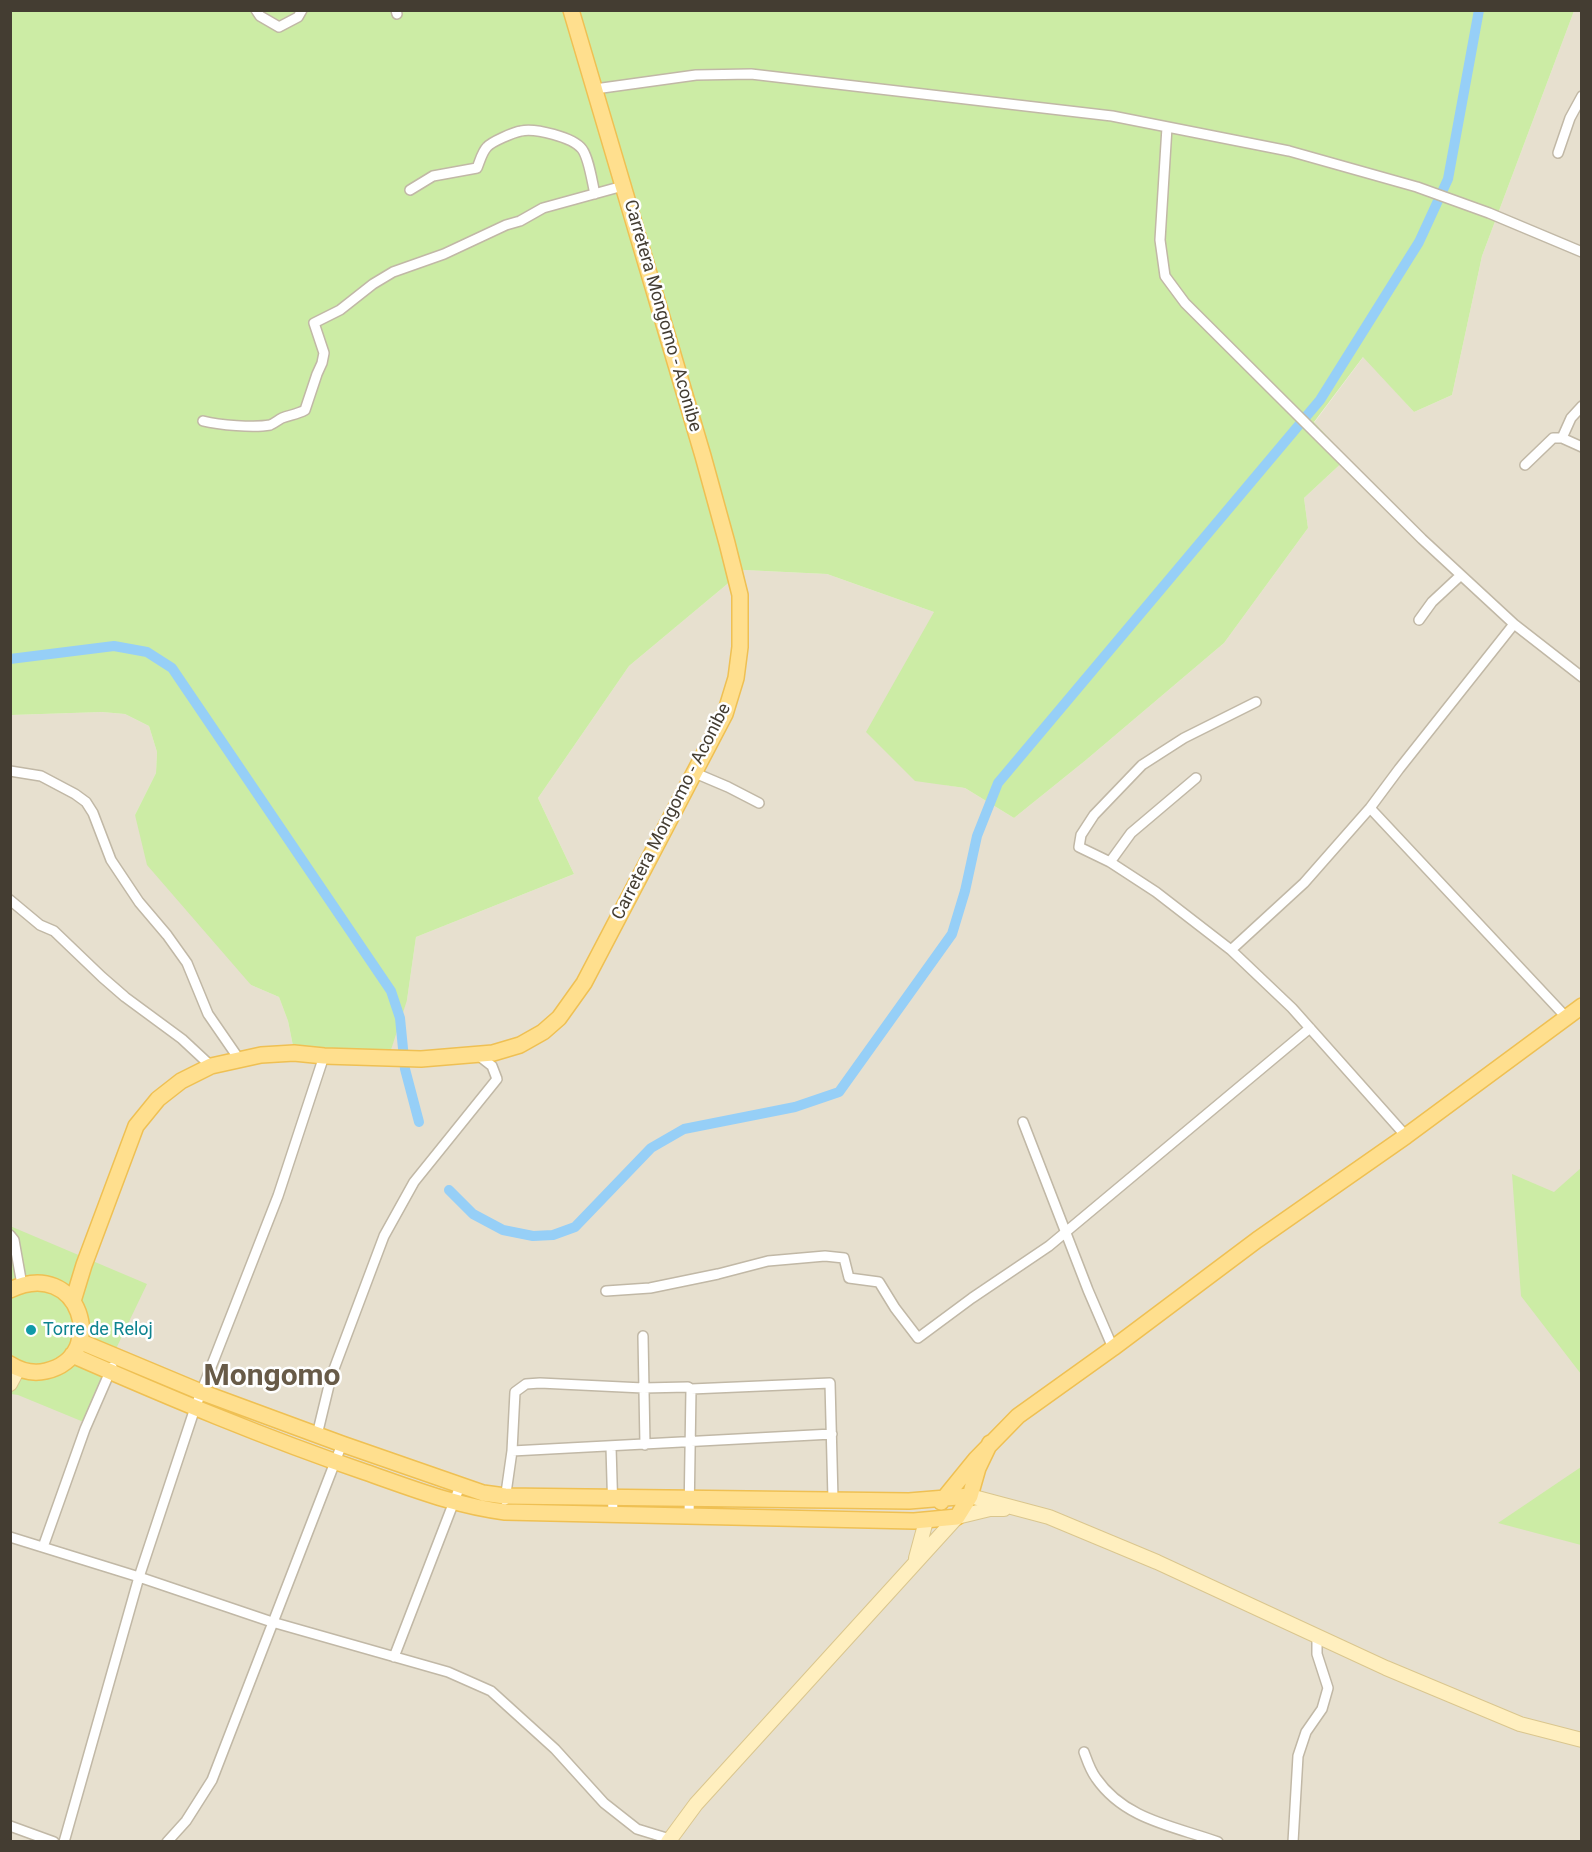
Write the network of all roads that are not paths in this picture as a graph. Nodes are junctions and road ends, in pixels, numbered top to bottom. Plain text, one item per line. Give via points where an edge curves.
1 (256, 10) edge
2 (302, 10) edge
3 (571, 10) edge
4 (595, 89) junction
5 (1581, 96) edge
6 (1167, 127) junction
7 (1558, 153) dead end
8 (623, 186) junction
9 (411, 190) dead end
10 (595, 194) junction
11 (1581, 252) edge
12 (1581, 406) edge
13 (203, 422) dead end
14 (1562, 438) junction
15 (1581, 447) edge
16 (1525, 465) dead end
17 (1461, 575) junction
18 (1419, 620) dead end
19 (1514, 624) junction
20 (1581, 677) edge
21 (1256, 702) dead end
22 (10, 771) edge
23 (695, 773) junction
24 (1196, 778) dead end
25 (759, 803) dead end
26 (1371, 808) junction
27 (1110, 861) junction
28 (10, 900) edge
29 (1231, 950) junction
30 (1581, 1006) edge
31 (1566, 1017) junction
32 (1310, 1028) junction
33 (476, 1054) junction
34 (324, 1056) junction
35 (239, 1059) junction
36 (211, 1066) junction
37 (1023, 1122) dead end
38 (1406, 1136) junction
39 (1066, 1232) junction
40 (10, 1235) edge
41 (84, 1265) junction
42 (16, 1288) edge
43 (60, 1289) junction
44 (606, 1291) dead end
45 (73, 1301) junction
46 (643, 1336) dead end
47 (80, 1341) junction
48 (1113, 1348) junction
49 (72, 1355) junction
50 (116, 1356) junction
51 (14, 1366) edge
52 (110, 1372) junction
53 (10, 1384) edge
54 (643, 1388) junction
55 (691, 1389) junction
56 (201, 1392) junction
57 (195, 1408) junction
58 (832, 1434) junction
59 (317, 1435) junction
60 (690, 1443) junction
61 (990, 1443) junction
62 (342, 1444) junction
63 (645, 1445) junction
64 (611, 1447) junction
65 (512, 1451) junction
66 (336, 1462) junction
67 (460, 1486) junction
68 (505, 1496) junction
69 (970, 1496) junction
70 (612, 1497) junction
71 (690, 1497) junction
72 (945, 1497) junction
73 (833, 1499) junction
74 (453, 1502) junction
75 (1012, 1508) junction
76 (505, 1512) junction
77 (612, 1514) junction
78 (689, 1517) junction
79 (957, 1517) junction
80 (926, 1521) junction
81 (10, 1537) edge
82 (43, 1547) junction
83 (913, 1565) junction
84 (139, 1577) junction
85 (272, 1622) junction
86 (1317, 1636) junction
87 (394, 1657) junction
88 (1581, 1740) edge
89 (1084, 1752) dead end
90 (10, 1826) edge
91 (671, 1840) edge
92 (54, 1842) edge
93 (64, 1842) edge
94 (167, 1842) edge
95 (1218, 1842) edge
96 (1293, 1842) edge

1 - 2 street via 279,27 298,17
3 - 4 main road, Carretera Mongomo - Aconibe
4 - 6 street via 696,75 751,74 1112,116
4 - 8 main road, Carretera Mongomo - Aconibe
5 - 7 street
6 - 11 street via 1289,152 1417,187
6 - 17 street via 1160,240 1165,276 1185,303
8 - 10 street
8 - 23 main road, Carretera Mongomo - Aconibe via 740,595 736,678 725,714
9 - 10 street via 433,176 477,168 489,144 529,130 577,143 584,151
10 - 13 street via 543,208 444,254 393,272 340,310 314,323 324,353 305,410 261,426
12 - 14 street
14 - 15 street
14 - 16 street via 1553,438
17 - 18 street
17 - 19 street
19 - 20 street
19 - 26 street
21 - 27 street via 1184,738 1142,765 1094,815 1081,835 1079,847
22 - 35 street via 41,776 86,802 111,860 187,963 208,1014
23 - 25 street
23 - 33 main road, Carretera Mongomo - Aconibe via 584,983 564,1012 543,1032 520,1045
24 - 27 street via 1131,833
26 - 29 street via 1304,883
26 - 31 street
27 - 29 street
28 - 36 street via 40,925 54,931 125,997
29 - 32 street
30 - 31 main road
31 - 38 main road
32 - 38 street
32 - 39 street
33 - 34 main road, Carretera Mongomo - Aconibe via 421,1059
33 - 59 street via 492,1066 497,1079 414,1182 384,1236 331,1377
34 - 35 main road, Carretera Mongomo - Aconibe via 294,1053
34 - 56 street via 278,1196
35 - 36 main road, Carretera Mongomo - Aconibe
36 - 41 main road, Carretera Mongomo - Aconibe via 181,1081 158,1099 136,1126
37 - 39 street
38 - 48 main road via 1257,1240
39 - 44 street via 918,1338 879,1282 849,1278 844,1258 768,1261 650,1288
39 - 48 street
40 - 42 street via 14,1240
41 - 43 main road, Carretera Mongomo - Aconibe
41 - 45 main road, Carretera Mongomo - Aconibe
42 - 43 main road via 35,1282
43 - 45 main road
45 - 47 main road via 81,1320
46 - 54 street
47 - 49 main road
47 - 50 main road
48 - 61 main road via 1018,1416
49 - 51 main road via 52,1370 29,1372
49 - 52 main road
50 - 52 street
50 - 56 main road
51 - 53 street
52 - 57 main road
52 - 82 street
54 - 55 street
54 - 63 street
54 - 65 street via 526,1384 515,1392
55 - 58 street via 830,1383
55 - 60 street
56 - 57 street
56 - 59 main road
57 - 66 main road
57 - 84 street
58 - 60 street
58 - 73 street
59 - 62 main road
60 - 63 street
60 - 71 street
61 - 69 main road
61 - 72 main road
62 - 66 street
62 - 67 main road
63 - 64 street
64 - 65 street
64 - 70 street
65 - 68 street
66 - 74 main road
66 - 85 street
67 - 68 main road
67 - 74 street
68 - 70 main road
68 - 76 street
69 - 72 main road
69 - 75 street
69 - 79 main road
70 - 71 main road
70 - 77 street
71 - 73 main road
71 - 78 street
72 - 73 main road
72 - 80 main road
74 - 76 main road
74 - 87 street
75 - 79 street
75 - 86 street via 1060,1521
76 - 77 main road
77 - 78 main road
78 - 80 main road
79 - 80 main road
79 - 83 street
80 - 83 street
81 - 82 street
82 - 84 street
83 - 91 street via 696,1804
84 - 85 street
84 - 93 street
85 - 87 street
85 - 94 street via 212,1780 186,1821
86 - 88 street via 1520,1724
86 - 96 street via 1317,1654 1328,1688 1298,1756
87 - 91 street via 448,1672 491,1690 555,1749 604,1803 637,1829
89 - 95 street via 1095,1777 1130,1811
90 - 92 street

